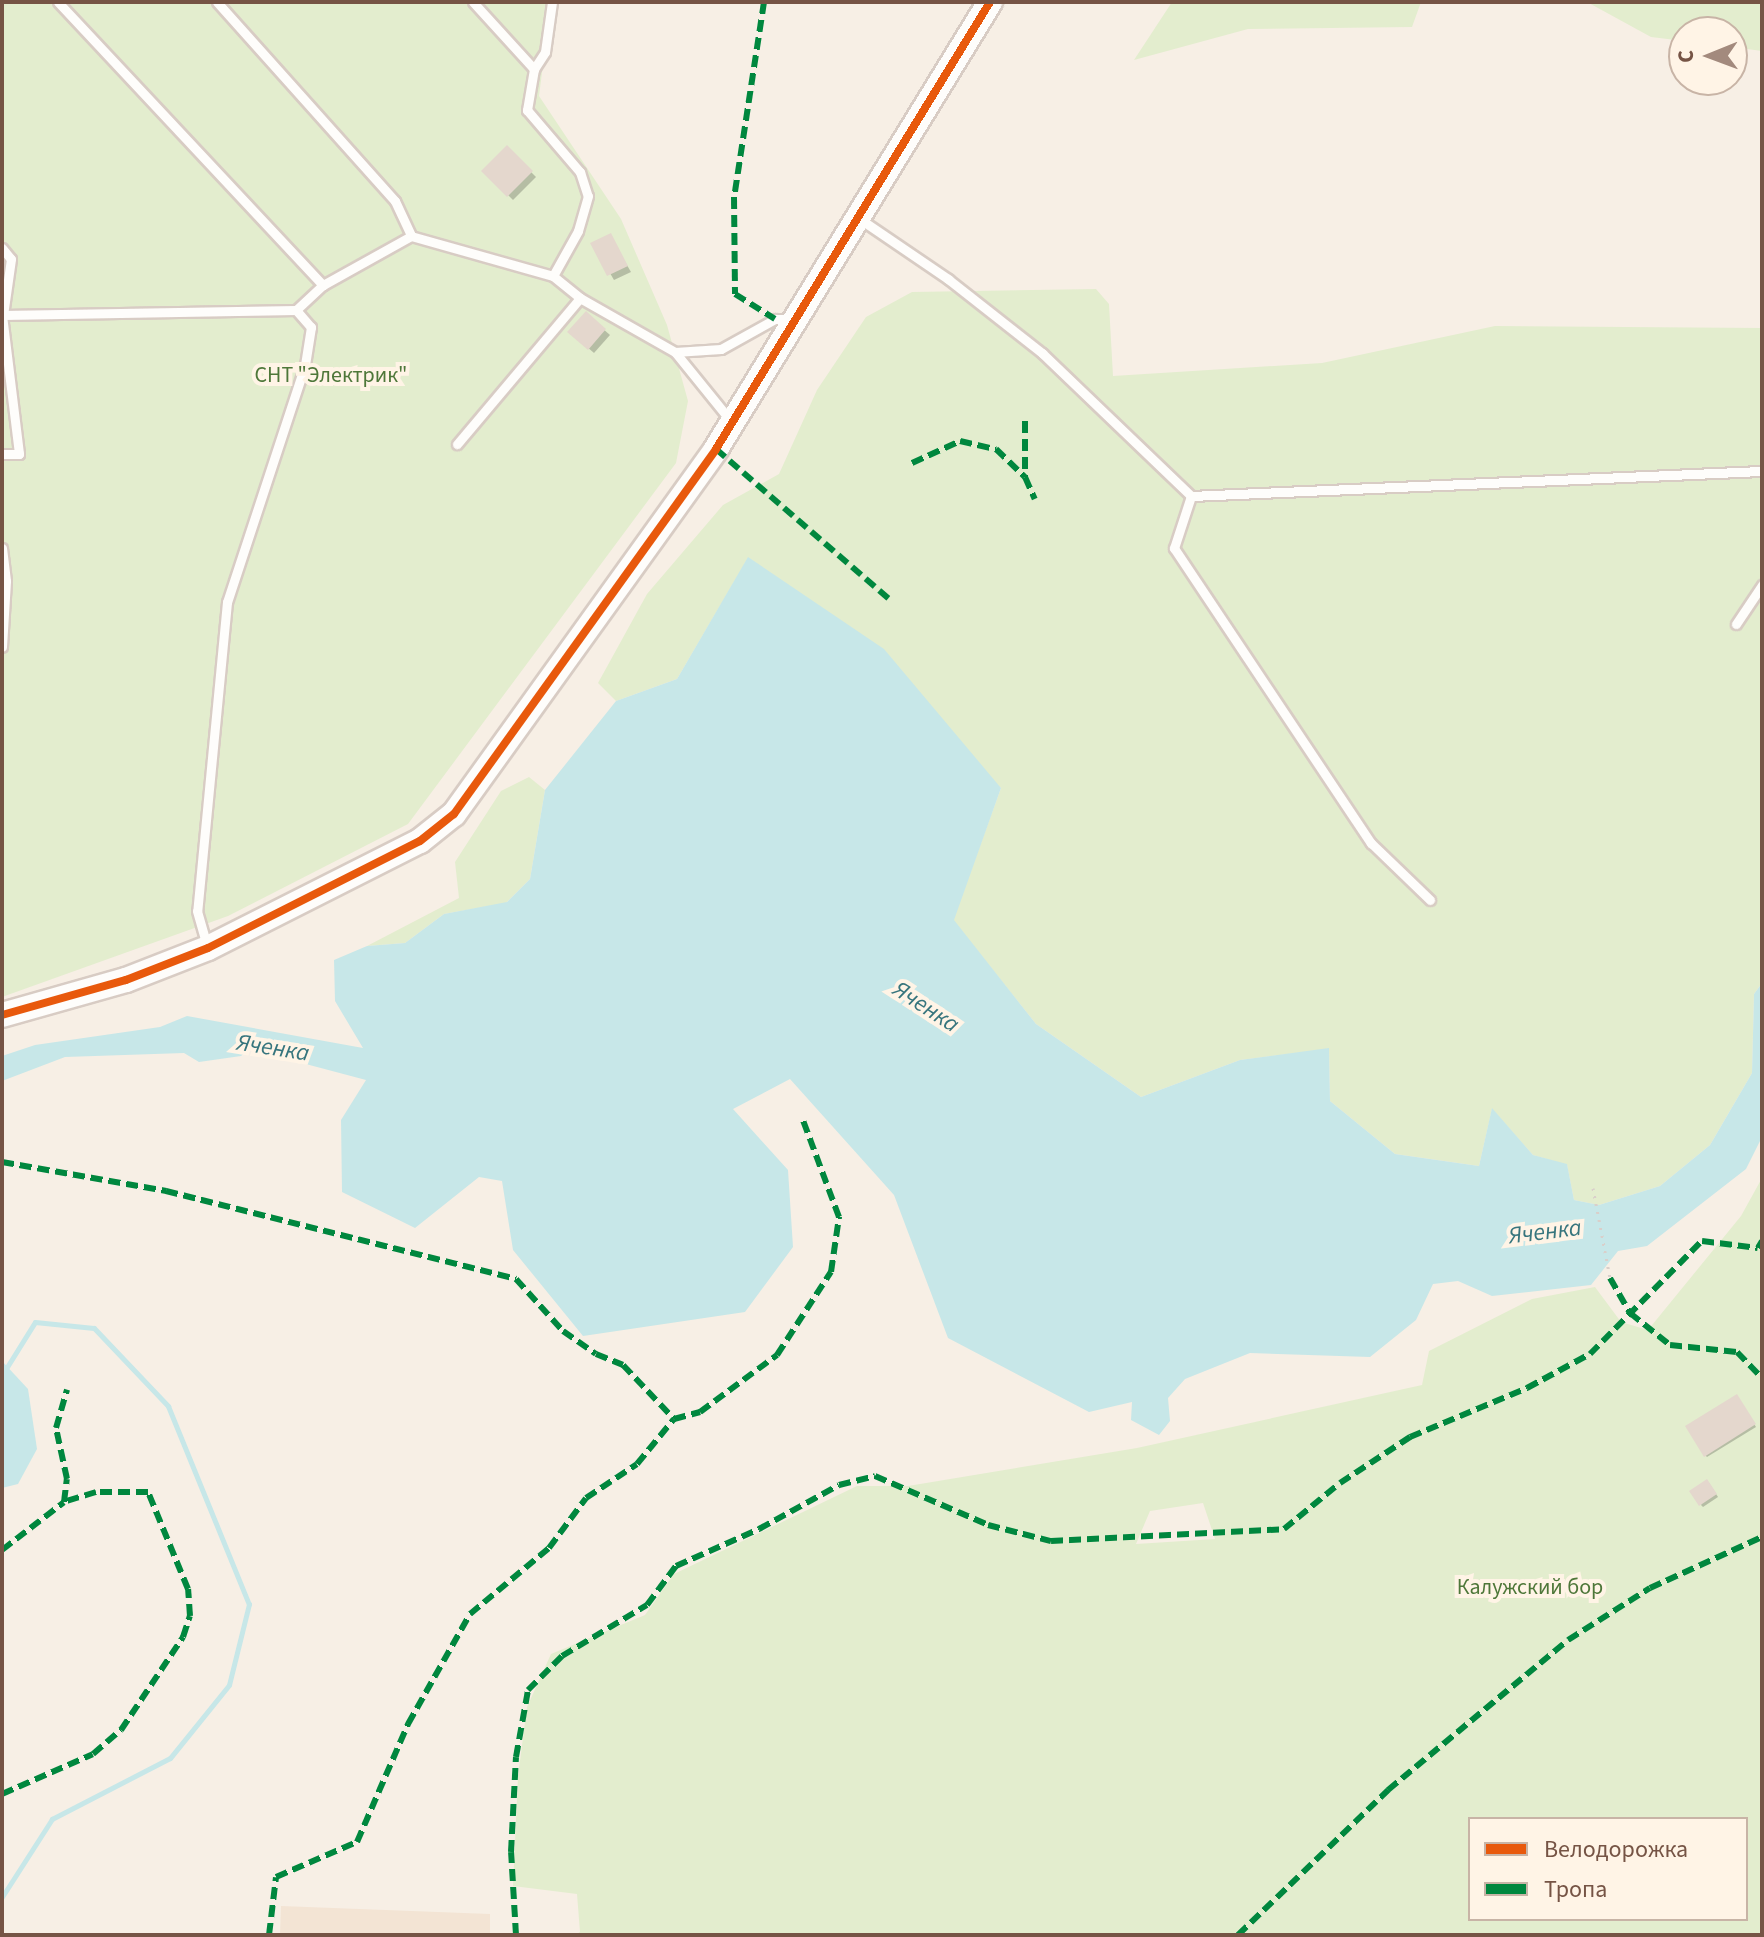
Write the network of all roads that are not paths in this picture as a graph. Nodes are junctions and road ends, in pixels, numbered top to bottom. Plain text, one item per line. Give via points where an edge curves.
1 (58, 2) edge
2 (217, 2) edge
3 (473, 2) edge
4 (552, 2) edge
5 (990, 2) edge
6 (534, 69) junction
7 (860, 219) junction
8 (411, 236) junction
9 (2, 248) edge
10 (553, 276) junction
11 (323, 285) junction
12 (580, 298) junction
13 (296, 310) junction
14 (2, 315) edge
15 (798, 320) junction
16 (675, 352) junction
17 (733, 423) junction
18 (457, 444) dead end
19 (2, 454) edge
20 (1762, 471) edge
21 (1191, 496) junction
22 (2, 548) edge
23 (1762, 585) edge
24 (1736, 624) dead end
25 (2, 647) edge
26 (1430, 900) dead end
27 (208, 948) junction
28 (2, 1015) edge

1 - 11 lane
2 - 8 lane via 395,201
3 - 6 lane
4 - 6 lane via 545,52
5 - 7 street
6 - 10 lane via 527,110 580,172 588,196 578,231
7 - 15 street
7 - 21 lane via 1042,353
8 - 10 lane
8 - 11 lane
9 - 14 lane via 11,259
10 - 12 lane
11 - 13 lane
12 - 16 lane
12 - 18 lane
13 - 14 lane
13 - 27 lane via 311,327 305,365 227,602 197,911
14 - 19 lane via 19,454
15 - 16 lane via 775,319 721,349
15 - 17 street
16 - 17 lane
17 - 27 street via 454,814 420,841
20 - 21 lane
21 - 26 lane via 1174,548 1371,843
22 - 25 lane
23 - 24 lane
27 - 28 street via 126,980

